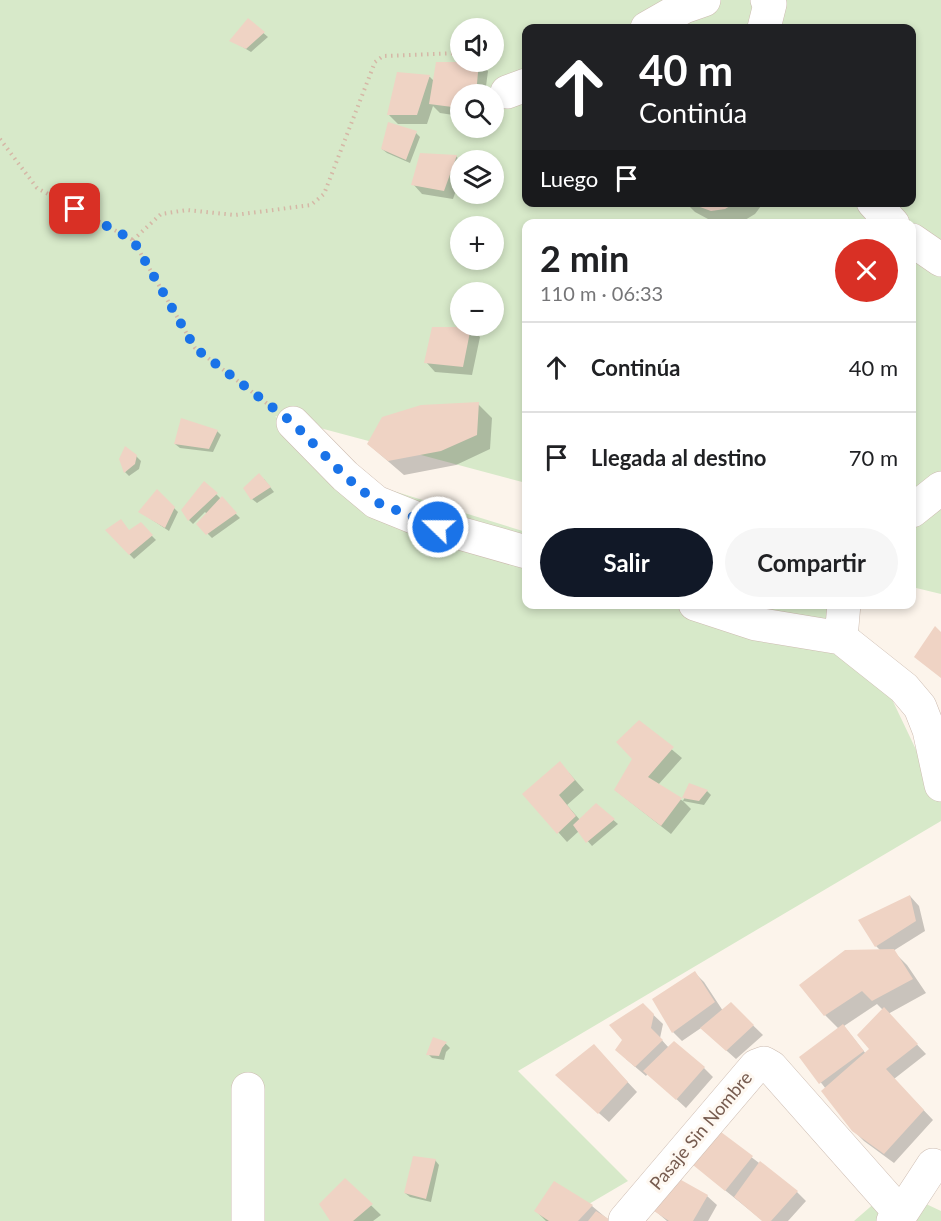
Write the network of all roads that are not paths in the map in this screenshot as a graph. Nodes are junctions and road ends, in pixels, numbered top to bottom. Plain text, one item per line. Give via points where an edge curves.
1 (704, 0) edge
2 (767, 0) edge
3 (654, 24) edge
4 (766, 24) edge
5 (878, 207) edge
6 (888, 219) edge
7 (916, 243) edge
8 (941, 260) edge
9 (293, 423) road end
10 (941, 488) edge
11 (916, 508) edge
12 (522, 551) edge
13 (710, 609) edge
14 (844, 609) edge
15 (841, 638) junction
16 (941, 785) edge
17 (248, 1089) dead end
18 (938, 1171) edge
19 (897, 1218) edge
20 (625, 1220) edge
21 (248, 1221) edge

1 - 3 street
2 - 4 street via 770,4
5 - 6 street
7 - 8 street
9 - 12 street via 376,502 438,527
10 - 11 street
13 - 15 street via 756,624
14 - 15 street
15 - 16 street via 904,688 920,707
17 - 21 street
18 - 19 street
19 - 20 street, Pasaje Sin Nombre via 764,1063 756,1066

